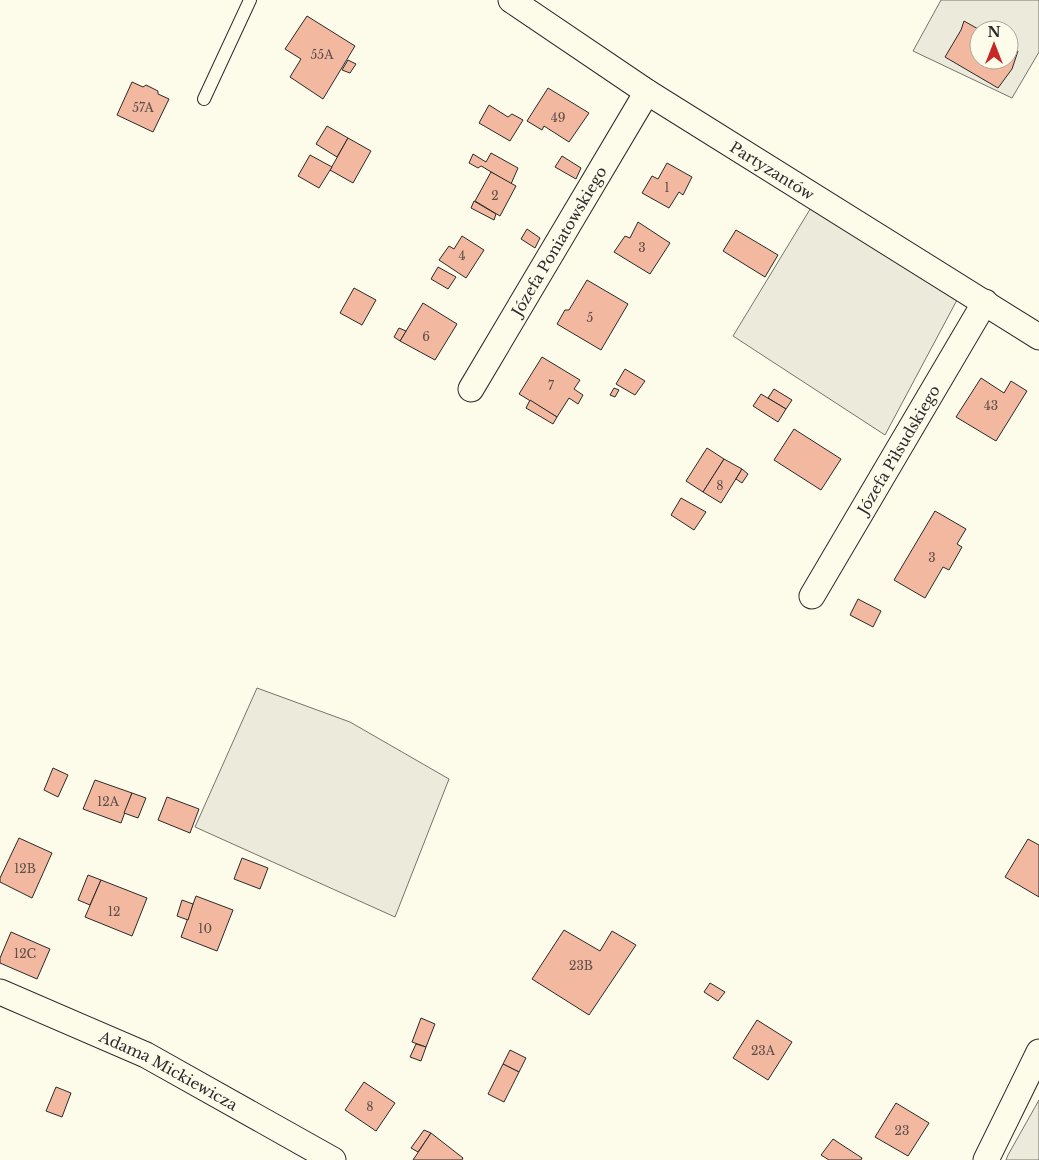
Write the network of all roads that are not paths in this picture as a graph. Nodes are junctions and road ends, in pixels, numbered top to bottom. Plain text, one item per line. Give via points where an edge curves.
1 (250, 0) edge
2 (511, 0) edge
3 (647, 92) junction
4 (204, 98) dead end
5 (985, 302) junction
6 (1039, 337) edge
7 (471, 388) dead end
8 (812, 596) dead end
9 (0, 992) edge
10 (1039, 1052) edge
11 (333, 1160) edge
12 (986, 1160) edge

1 - 4 lane
2 - 3 street, Partyzantów
3 - 5 street, Partyzantów
3 - 7 street, Józefa Poniatowskiego
5 - 6 street, Partyzantów
5 - 8 street, Józefa Piłsudskiego
9 - 11 street, Adama Mickiewicza via 146,1055
10 - 12 street

